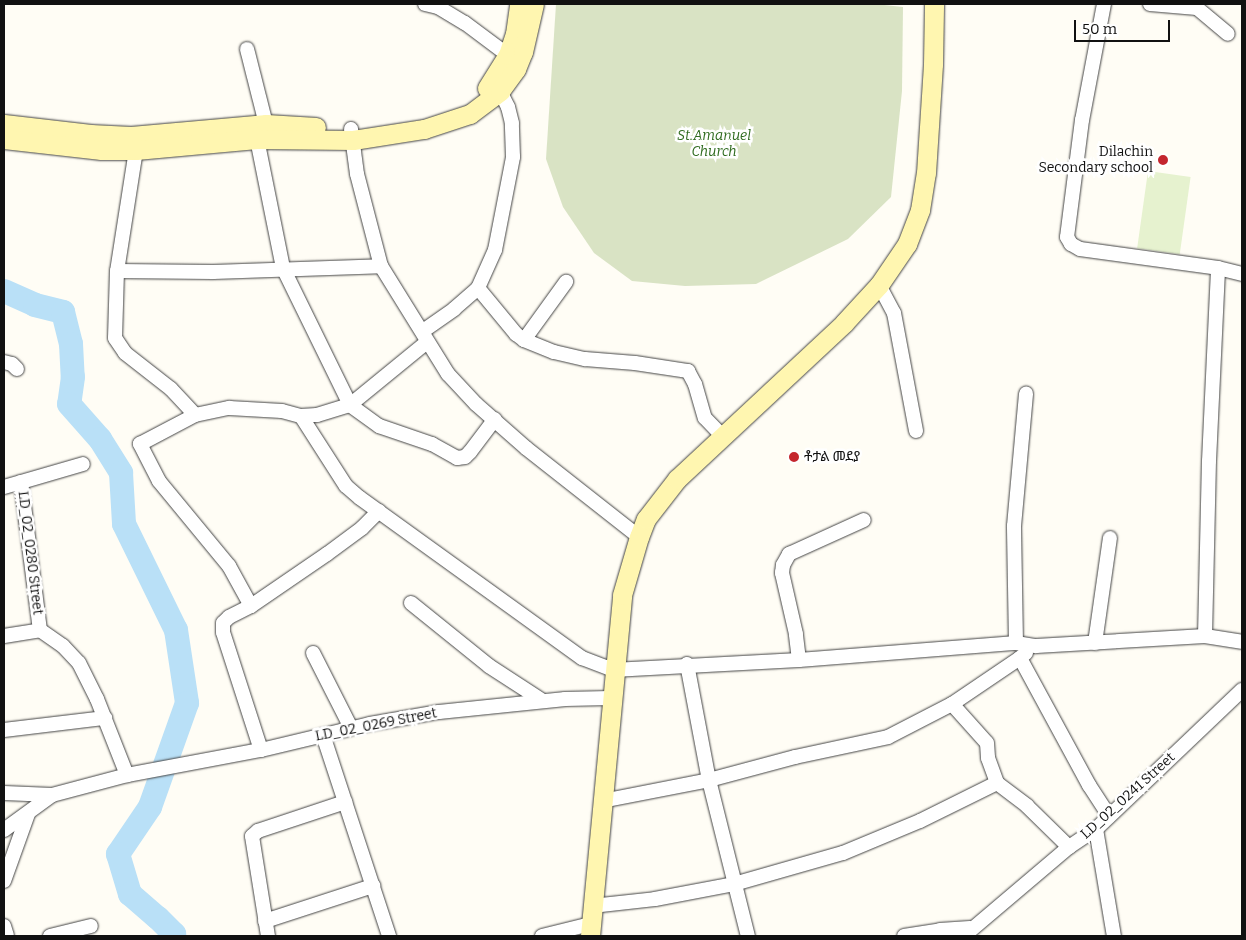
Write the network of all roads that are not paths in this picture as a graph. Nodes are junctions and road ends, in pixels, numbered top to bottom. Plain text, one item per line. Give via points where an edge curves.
1 (425, 4) edge
2 (519, 4) edge
3 (534, 4) edge
4 (934, 4) edge
5 (1104, 4) edge
6 (1150, 4) edge
7 (1228, 34) dead end
8 (247, 49) dead end
9 (508, 55) junction
10 (495, 87) junction
11 (4, 124) edge
12 (261, 131) junction
13 (352, 134) junction
14 (4, 138) edge
15 (136, 150) junction
16 (381, 266) junction
17 (283, 268) junction
18 (1218, 268) junction
19 (117, 272) junction
20 (1242, 274) edge
21 (566, 282) dead end
22 (879, 285) junction
23 (478, 288) junction
24 (425, 337) junction
25 (524, 340) junction
26 (4, 362) edge
27 (17, 368) dead end
28 (1026, 394) dead end
29 (350, 405) junction
30 (195, 415) junction
31 (301, 416) junction
32 (495, 419) junction
33 (916, 431) dead end
34 (724, 438) junction
35 (83, 464) dead end
36 (21, 482) junction
37 (4, 487) edge
38 (379, 511) junction
39 (864, 520) dead end
40 (639, 537) junction
41 (1110, 538) dead end
42 (411, 603) dead end
43 (251, 606) junction
44 (40, 630) junction
45 (4, 636) edge
46 (1205, 636) junction
47 (1095, 642) junction
48 (1242, 642) edge
49 (1016, 643) junction
50 (1036, 646) junction
51 (313, 653) dead end
52 (1020, 658) junction
53 (799, 660) junction
54 (687, 664) junction
55 (613, 670) junction
56 (1242, 690) edge
57 (610, 698) junction
58 (543, 701) junction
59 (952, 704) junction
60 (105, 718) junction
61 (351, 728) junction
62 (4, 730) edge
63 (323, 735) junction
64 (261, 750) junction
65 (127, 775) junction
66 (709, 780) junction
67 (997, 783) junction
68 (4, 793) edge
69 (52, 795) junction
70 (602, 801) junction
71 (345, 802) junction
72 (28, 814) junction
73 (1109, 816) junction
74 (1096, 829) junction
75 (4, 830) edge
76 (1069, 847) junction
77 (4, 881) edge
78 (734, 884) junction
79 (373, 886) junction
80 (265, 921) junction
81 (591, 922) edge
82 (4, 926) edge
83 (91, 926) dead end
84 (967, 932) edge
85 (7, 936) edge
86 (50, 936) edge
87 (268, 936) edge
88 (389, 936) edge
89 (542, 936) edge
90 (748, 936) edge
91 (904, 936) edge
92 (1114, 936) edge

1 - 9 street via 438,7 465,23
2 - 9 main road
3 - 10 main road via 516,69
4 - 22 main road via 926,173 920,210 907,244
5 - 18 street via 1082,120 1067,237 1080,249
6 - 7 street via 1197,8
8 - 12 street
9 - 10 main road
10 - 13 main road via 464,108 431,119
10 - 23 street via 512,123 513,157 495,250
11 - 12 main road via 131,136
12 - 13 main road
12 - 15 main road
12 - 17 street
13 - 16 street via 357,174
14 - 15 main road via 101,150
15 - 19 street
16 - 17 street
16 - 24 street
17 - 19 street
17 - 29 street
18 - 20 street
18 - 46 street
19 - 30 street via 115,338 125,353 171,389
21 - 25 street
22 - 33 street via 894,313
22 - 34 main road
23 - 24 street
23 - 25 street
24 - 29 street
24 - 32 street via 448,374
25 - 34 street via 554,352 585,359 688,372 705,418
26 - 27 street
28 - 49 street via 1014,526
29 - 31 street via 317,415
29 - 32 street via 379,426 432,444 457,458 470,452
30 - 31 street via 229,408 251,408
30 - 43 street via 140,444 159,480 229,566
31 - 38 street via 346,486
32 - 40 street via 526,448
34 - 40 main road via 677,479 646,519
35 - 36 street
36 - 37 street
36 - 44 street, LD_02_0280 Street
38 - 43 street via 327,554
38 - 55 street via 582,658
39 - 53 street via 789,554 783,565
40 - 55 main road via 622,595
41 - 47 street
42 - 58 street via 489,666
43 - 64 street via 229,617 223,632
44 - 45 street
44 - 60 street, LD_02_0280 Street via 63,646 79,663
46 - 47 street
46 - 48 street
47 - 50 street
49 - 50 street
49 - 53 street
50 - 52 street
51 - 61 street
52 - 59 street
52 - 73 street
53 - 54 street
54 - 55 street
54 - 66 street
55 - 57 main road
56 - 73 street, LD_02_0241 Street
57 - 58 street, LD_02_0269 Street
57 - 70 main road
58 - 61 street, LD_02_0269 Street via 439,712
59 - 66 street via 888,737
59 - 67 street via 987,743 988,758
60 - 62 street
60 - 65 street, LD_02_0280 Street
61 - 63 street, LD_02_0269 Street
63 - 64 street, LD_02_0269 Street
63 - 71 street
64 - 65 street, LD_02_0269 Street
65 - 69 street
66 - 70 street
66 - 78 street
67 - 76 street via 1027,806
67 - 78 street via 870,843
68 - 69 street
69 - 72 street
70 - 81 main road
71 - 79 street
71 - 80 street via 258,831 252,836
72 - 75 street
72 - 77 street
73 - 74 street, LD_02_0241 Street
74 - 76 street, LD_02_0241 Street
74 - 92 street
76 - 84 street, LD_02_0241 Street
78 - 81 street via 655,899
78 - 90 street
79 - 80 street
79 - 88 street
80 - 87 street
81 - 89 street
82 - 85 street
83 - 86 street
84 - 91 street via 940,930

